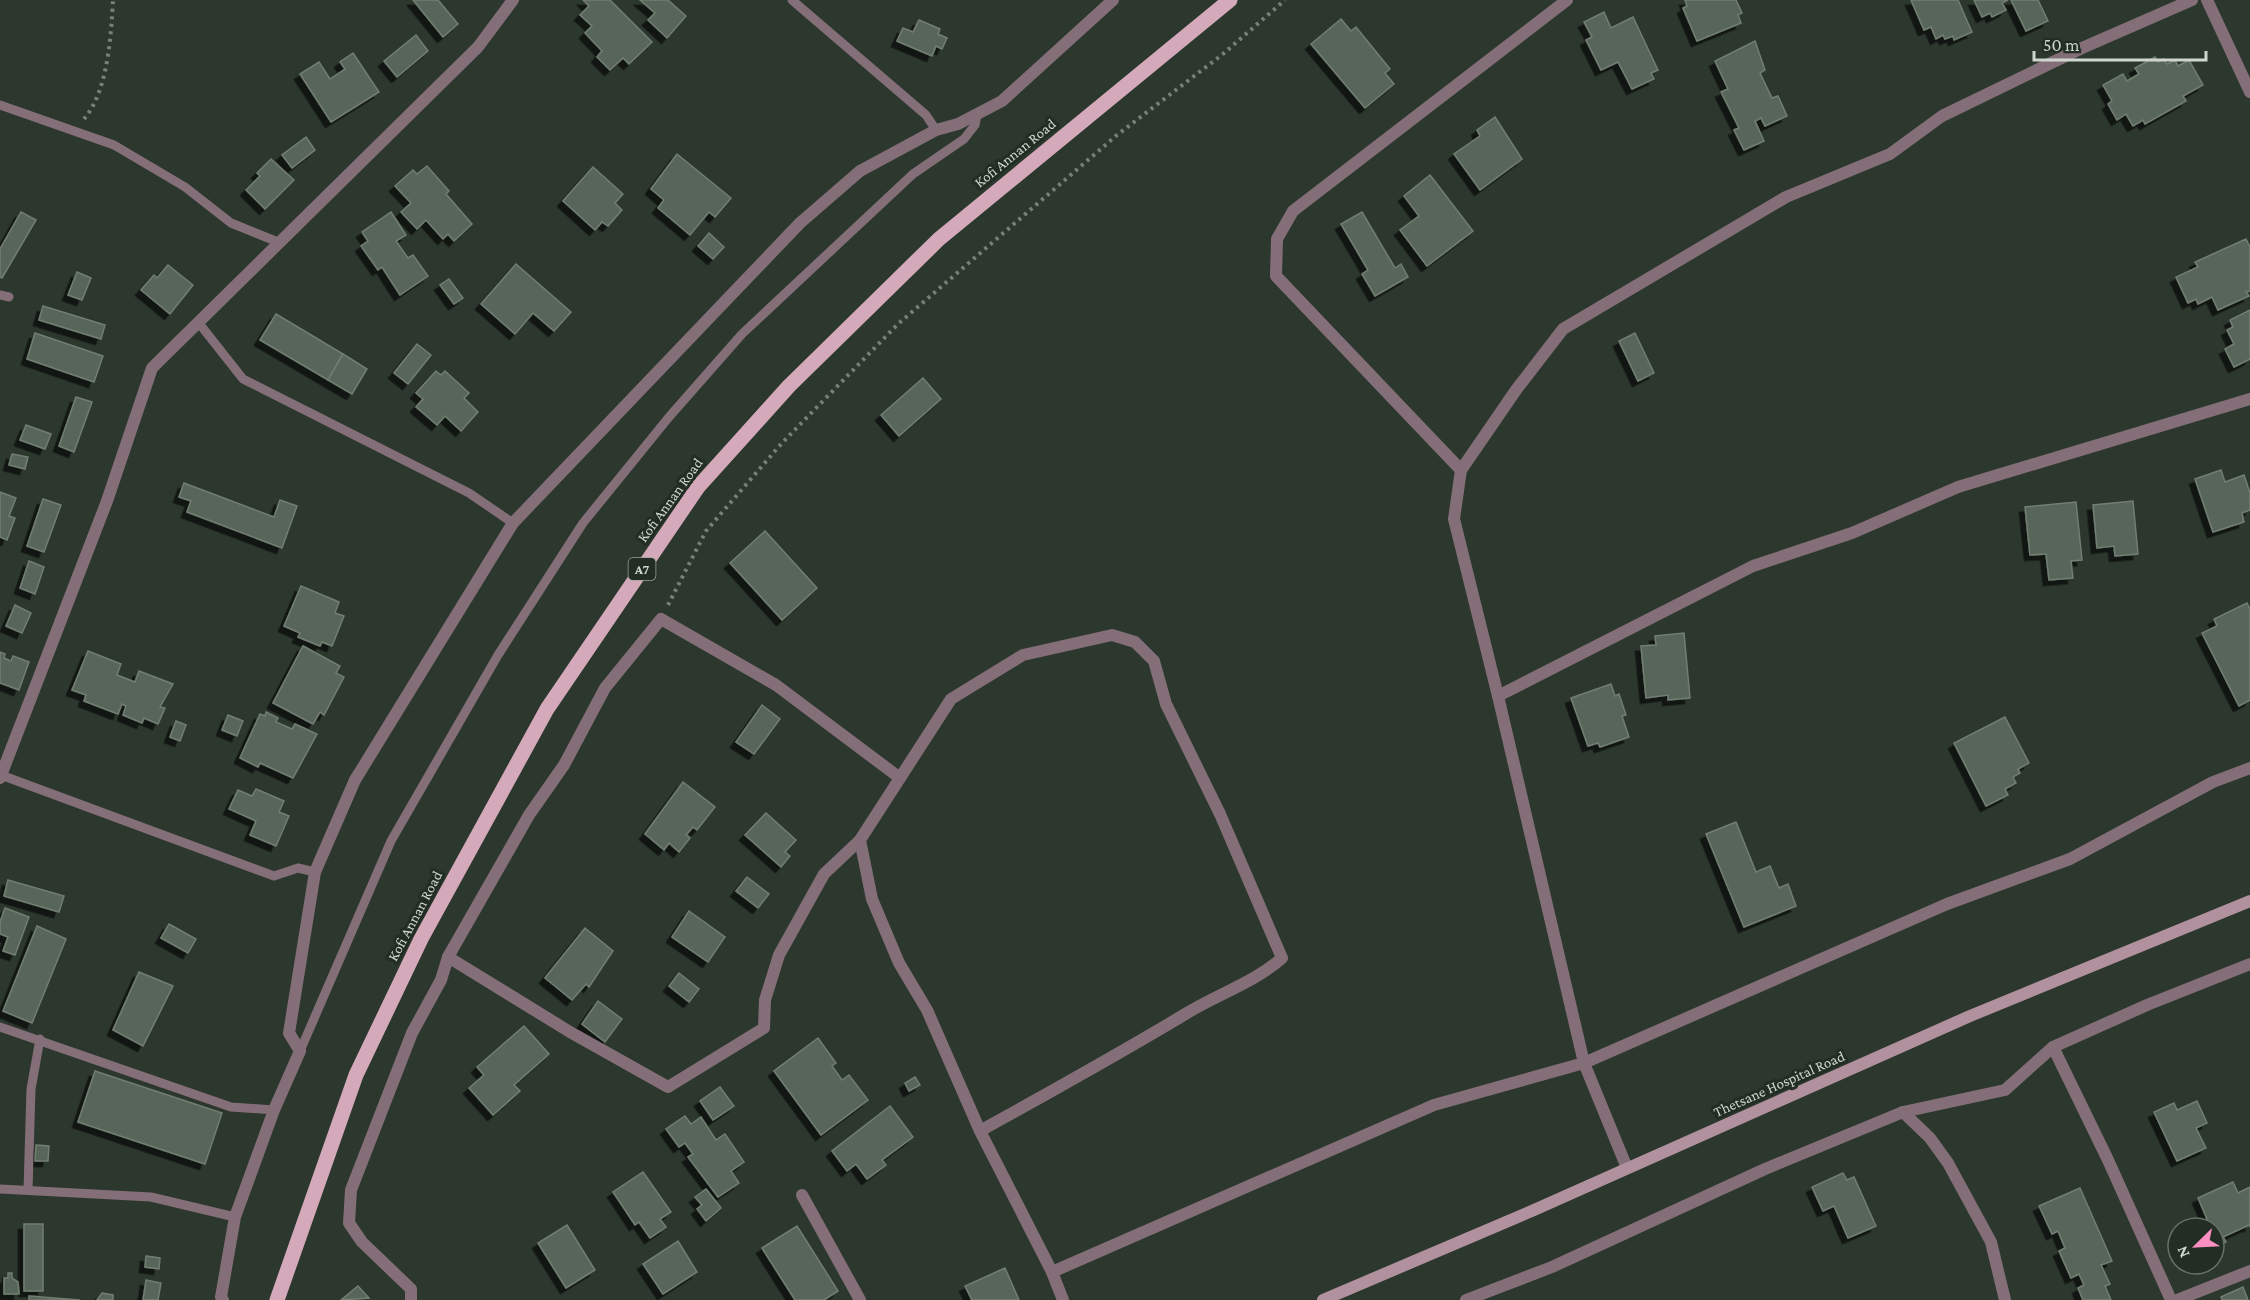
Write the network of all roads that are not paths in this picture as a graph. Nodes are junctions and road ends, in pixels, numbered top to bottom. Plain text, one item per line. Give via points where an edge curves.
1 (513, 0) edge
2 (792, 0) edge
3 (1113, 0) edge
4 (1230, 0) edge
5 (1567, 0) edge
6 (2192, 0) edge
7 (2207, 0) edge
8 (2250, 92) edge
9 (0, 105) edge
10 (976, 115) junction
11 (936, 130) junction
12 (278, 242) junction
13 (198, 322) junction
14 (2250, 399) edge
15 (1461, 470) junction
16 (513, 523) junction
17 (1498, 696) junction
18 (2250, 768) edge
19 (1, 777) edge
20 (900, 778) junction
21 (860, 840) junction
22 (315, 872) junction
23 (2250, 901) edge
24 (448, 957) junction
25 (2250, 964) edge
26 (0, 1027) edge
27 (40, 1039) junction
28 (2053, 1047) junction
29 (300, 1051) junction
30 (1584, 1063) junction
31 (274, 1110) junction
32 (1903, 1112) junction
33 (980, 1131) junction
34 (1627, 1168) junction
35 (0, 1189) edge
36 (28, 1190) junction
37 (802, 1195) dead end
38 (235, 1217) junction
39 (2250, 1271) edge
40 (1052, 1272) junction
41 (223, 1300) edge
42 (277, 1300) edge
43 (411, 1300) edge
44 (860, 1300) edge
45 (1063, 1300) edge
46 (1323, 1300) edge
47 (1466, 1300) edge
48 (2005, 1300) edge
49 (2171, 1300) edge
50 (2177, 1300) edge

1 - 12 street via 478,47
2 - 11 lane via 926,115
3 - 10 street via 1002,101
4 - 42 main road, Kofi Annan Road / A7 via 939,239 789,386 698,487 547,709 421,939 356,1075
5 - 15 street via 1293,211 1277,239 1276,276
6 - 15 street via 1942,116 1890,154 1786,197 1563,330
7 - 8 street
9 - 12 lane via 114,145 185,187 231,223
10 - 11 street
10 - 29 lane via 975,125 964,138 913,174 742,334 583,522 498,655 391,841
11 - 16 street via 860,171 800,223
12 - 13 street
13 - 16 lane via 243,379 469,493
13 - 19 street via 152,368 107,501
14 - 17 street via 1958,487 1852,533 1753,566
15 - 17 street via 1454,519
16 - 22 street via 355,780
17 - 30 street
18 - 30 street via 2213,783 2070,859 1947,904
19 - 22 lane via 274,876 298,868
20 - 21 street
20 - 24 street via 776,685 661,619 605,688 564,765 529,815
20 - 33 street via 951,699 1023,655 1112,635 1135,642 1154,660 1166,704 1220,814 1282,958 1140,1043
21 - 24 street via 824,874 779,955 765,1000 764,1028 668,1087
21 - 33 street via 872,899 899,963 927,1010
22 - 29 street via 289,1033
23 - 34 main road, Thetsane Hospital Road via 1970,1016
24 - 43 street via 441,980 412,1033 351,1190 349,1223 362,1242 411,1289
25 - 28 street
26 - 27 lane
27 - 31 lane via 231,1107
27 - 36 lane via 31,1089
28 - 32 street via 2005,1090
28 - 49 street
29 - 31 street
30 - 34 street
30 - 40 street via 1434,1105
31 - 38 street
32 - 47 street via 1765,1169 1552,1267
32 - 48 street via 1930,1138 1948,1164 1991,1242
33 - 40 street
34 - 46 main road, Thetsane Hospital Road
35 - 36 lane
36 - 38 lane via 151,1197
37 - 44 street
38 - 41 street
39 - 50 street
40 - 45 street

